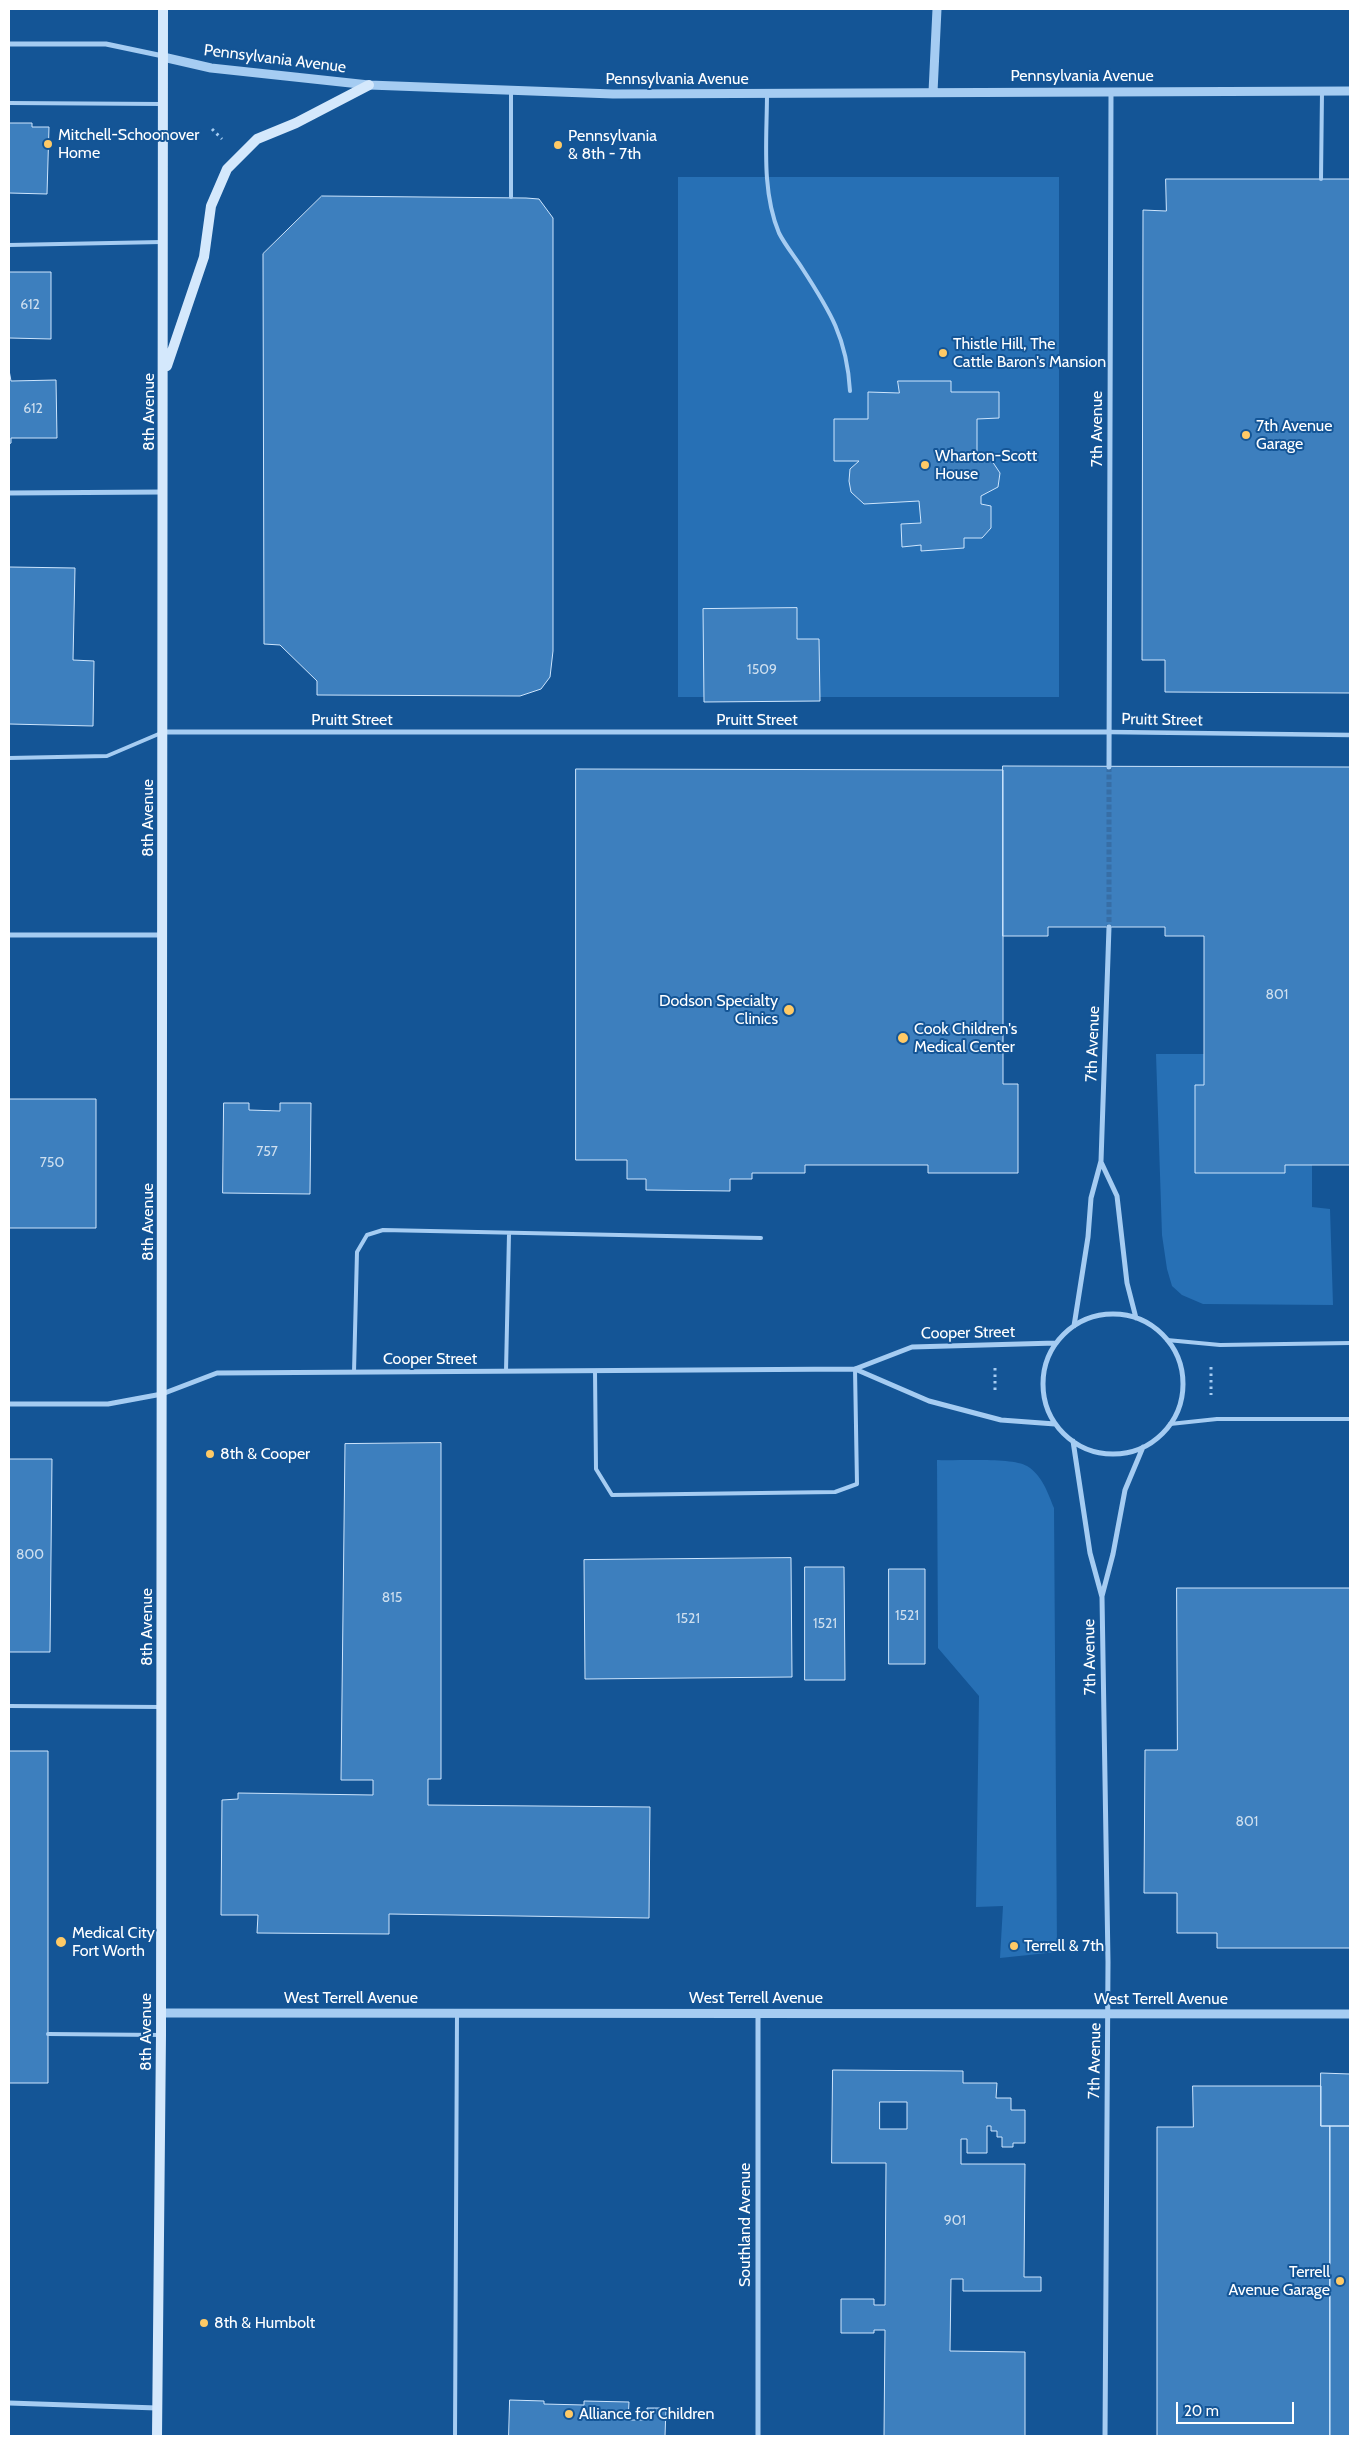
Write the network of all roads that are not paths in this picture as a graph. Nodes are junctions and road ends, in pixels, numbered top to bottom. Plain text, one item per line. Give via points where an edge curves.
1 (163, 9) edge
2 (937, 9) edge
3 (9, 44) edge
4 (163, 57) junction
5 (369, 85) junction
6 (511, 90) junction
7 (1111, 91) junction
8 (1322, 91) junction
9 (1350, 91) edge
10 (933, 92) junction
11 (767, 93) junction
12 (9, 103) edge
13 (164, 104) junction
14 (1321, 179) dead end
15 (511, 197) dead end
16 (164, 242) junction
17 (9, 245) edge
18 (164, 374) junction
19 (850, 390) dead end
20 (164, 492) junction
21 (9, 493) edge
22 (163, 732) junction
23 (1109, 732) junction
24 (1350, 735) edge
25 (9, 758) edge
26 (1109, 767) tunnel mouth
27 (1109, 927) tunnel mouth
28 (9, 935) edge
29 (163, 935) junction
30 (1101, 1161) junction
31 (508, 1234) junction
32 (761, 1238) dead end
33 (1136, 1318) junction
34 (1074, 1326) junction
35 (1167, 1340) junction
36 (1056, 1343) junction
37 (1350, 1343) edge
38 (855, 1370) junction
39 (506, 1371) junction
40 (595, 1371) junction
41 (354, 1372) junction
42 (162, 1394) junction
43 (9, 1404) edge
44 (1350, 1419) edge
45 (1055, 1424) junction
46 (1170, 1424) junction
47 (1073, 1441) junction
48 (1143, 1447) junction
49 (1102, 1597) junction
50 (9, 1706) edge
51 (162, 1707) junction
52 (161, 2013) junction
53 (758, 2013) junction
54 (457, 2014) junction
55 (1108, 2014) junction
56 (1350, 2014) edge
57 (48, 2034) dead end
58 (161, 2035) junction
59 (9, 2403) edge
60 (157, 2408) junction
61 (156, 2436) edge
62 (455, 2436) edge
63 (758, 2436) edge
64 (1105, 2436) edge

1 - 4 main road, 8th Avenue
2 - 10 street
3 - 4 street, Pennsylvania Avenue via 106,44
4 - 5 street, Pennsylvania Avenue via 211,68
4 - 13 main road, 8th Avenue
5 - 6 street, Pennsylvania Avenue
5 - 18 main road via 296,123 257,139 227,169 211,206 204,256
6 - 11 street, Pennsylvania Avenue via 613,94
6 - 15 lane
7 - 8 street, Pennsylvania Avenue
7 - 10 street, Pennsylvania Avenue
7 - 23 street, 7th Avenue
8 - 9 street, Pennsylvania Avenue
8 - 14 lane
10 - 11 street, Pennsylvania Avenue
11 - 19 lane via 770,202 780,234 838,328 849,364
12 - 13 lane
13 - 16 main road, 8th Avenue
16 - 17 lane
16 - 18 main road, 8th Avenue
18 - 20 main road, 8th Avenue
20 - 21 street
20 - 22 main road, 8th Avenue
22 - 23 street, Pruitt Street
22 - 25 lane via 107,756
22 - 29 main road, 8th Avenue
23 - 24 street, Pruitt Street
23 - 26 street, 7th Avenue
27 - 30 street, 7th Avenue
28 - 29 street
29 - 42 main road, 8th Avenue
30 - 33 street, 7th Avenue via 1117,1196 1126,1283
30 - 34 street, 7th Avenue via 1091,1198
31 - 32 lane
31 - 39 lane
31 - 41 lane via 383,1230 367,1236 357,1252
33 - 34 street via 1115,1314 1094,1316
33 - 35 street
34 - 36 street
35 - 37 lane via 1220,1345
35 - 46 street via 1182,1373 1178,1409
36 - 38 street, Cooper Street via 912,1347
36 - 45 street via 1046,1362 1043,1383 1045,1404
38 - 40 street, Cooper Street
38 - 40 lane via 857,1484 836,1492 612,1495 596,1469
38 - 45 street, Cooper Street via 929,1402 1001,1420
39 - 40 street, Cooper Street
39 - 41 street, Cooper Street
41 - 42 street, Cooper Street via 218,1373
42 - 43 street, Cooper Street via 108,1404
42 - 51 main road, 8th Avenue
44 - 46 lane via 1217,1419
45 - 47 street
46 - 48 street
47 - 48 street via 1089,1450 1107,1454
47 - 49 street, 7th Avenue via 1090,1553
48 - 49 street, 7th Avenue via 1126,1490
49 - 55 street, 7th Avenue
50 - 51 lane
51 - 52 main road, 8th Avenue
52 - 54 street, West Terrell Avenue
52 - 58 main road, 8th Avenue
53 - 54 street, West Terrell Avenue
53 - 55 street, West Terrell Avenue
53 - 63 street, Southland Avenue
54 - 62 lane
55 - 56 street, West Terrell Avenue
55 - 64 street, 7th Avenue
57 - 58 lane
58 - 60 main road, 8th Avenue
59 - 60 street
60 - 61 main road, 8th Avenue

